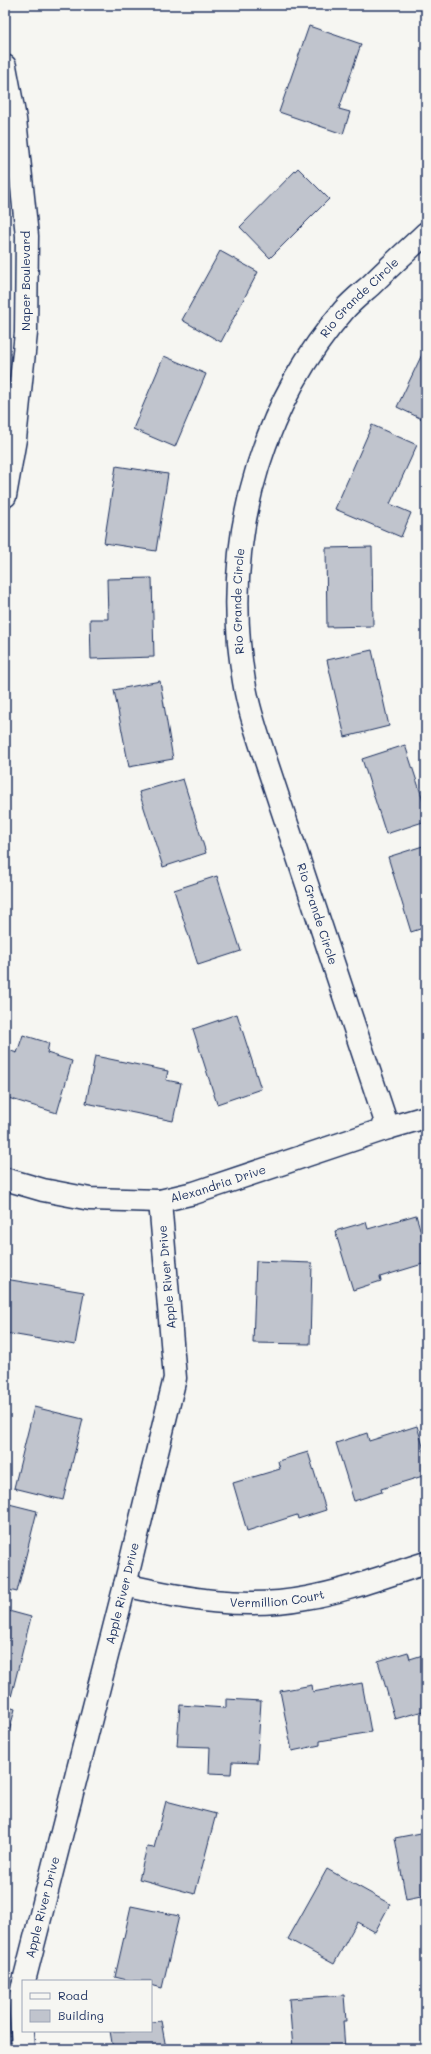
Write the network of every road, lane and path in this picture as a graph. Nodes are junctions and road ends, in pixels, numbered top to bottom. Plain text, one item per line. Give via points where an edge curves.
1 (5, 66) edge
2 (426, 233) edge
3 (5, 496) edge
4 (426, 1117) edge
5 (388, 1128) junction
6 (5, 1179) edge
7 (160, 1201) junction
8 (426, 1563) edge
9 (125, 1585) junction
10 (24, 1980) edge
11 (22, 1990) edge
12 (22, 2032) edge
13 (22, 2032) edge
14 (23, 2049) edge

1 - 3 street, Naper Boulevard via 15,119 27,236 26,333 15,438
2 - 5 street, Rio Grande Circle via 345,309 301,367 264,446 243,527 237,584 246,696
4 - 5 street, Alexandria Drive
5 - 7 street, Alexandria Drive via 194,1193
6 - 7 street, Alexandria Drive via 43,1190 90,1199
7 - 9 street, Apple River Drive via 176,1378
8 - 9 street, Vermillion Court via 306,1598 257,1604 213,1602
9 - 10 street, Apple River Drive
11 - 12 street
13 - 14 street

